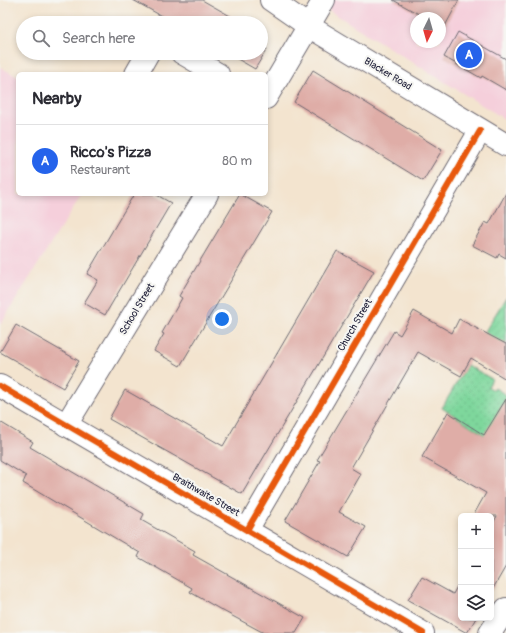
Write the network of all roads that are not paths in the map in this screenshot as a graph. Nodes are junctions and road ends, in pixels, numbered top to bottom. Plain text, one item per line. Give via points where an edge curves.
1 (324, 0) edge
2 (277, 2) edge
3 (310, 27) junction
4 (144, 60) edge
5 (194, 60) edge
6 (137, 72) edge
7 (215, 72) edge
8 (268, 95) edge
9 (480, 131) junction
10 (506, 145) edge
11 (206, 196) edge
12 (0, 386) edge
13 (66, 425) junction
14 (247, 530) junction
15 (506, 609) edge
16 (423, 633) edge
17 (490, 633) edge

1 - 3 street
2 - 3 street, Blacker Road
3 - 8 street
3 - 9 street, Blacker Road
4 - 6 street
5 - 7 street
9 - 10 street, Blacker Road
9 - 14 street, Church Street
11 - 13 street, School Street
12 - 13 street, Braithwaite Street
13 - 14 street, Braithwaite Street
14 - 16 street, Braithwaite Street
15 - 17 street

